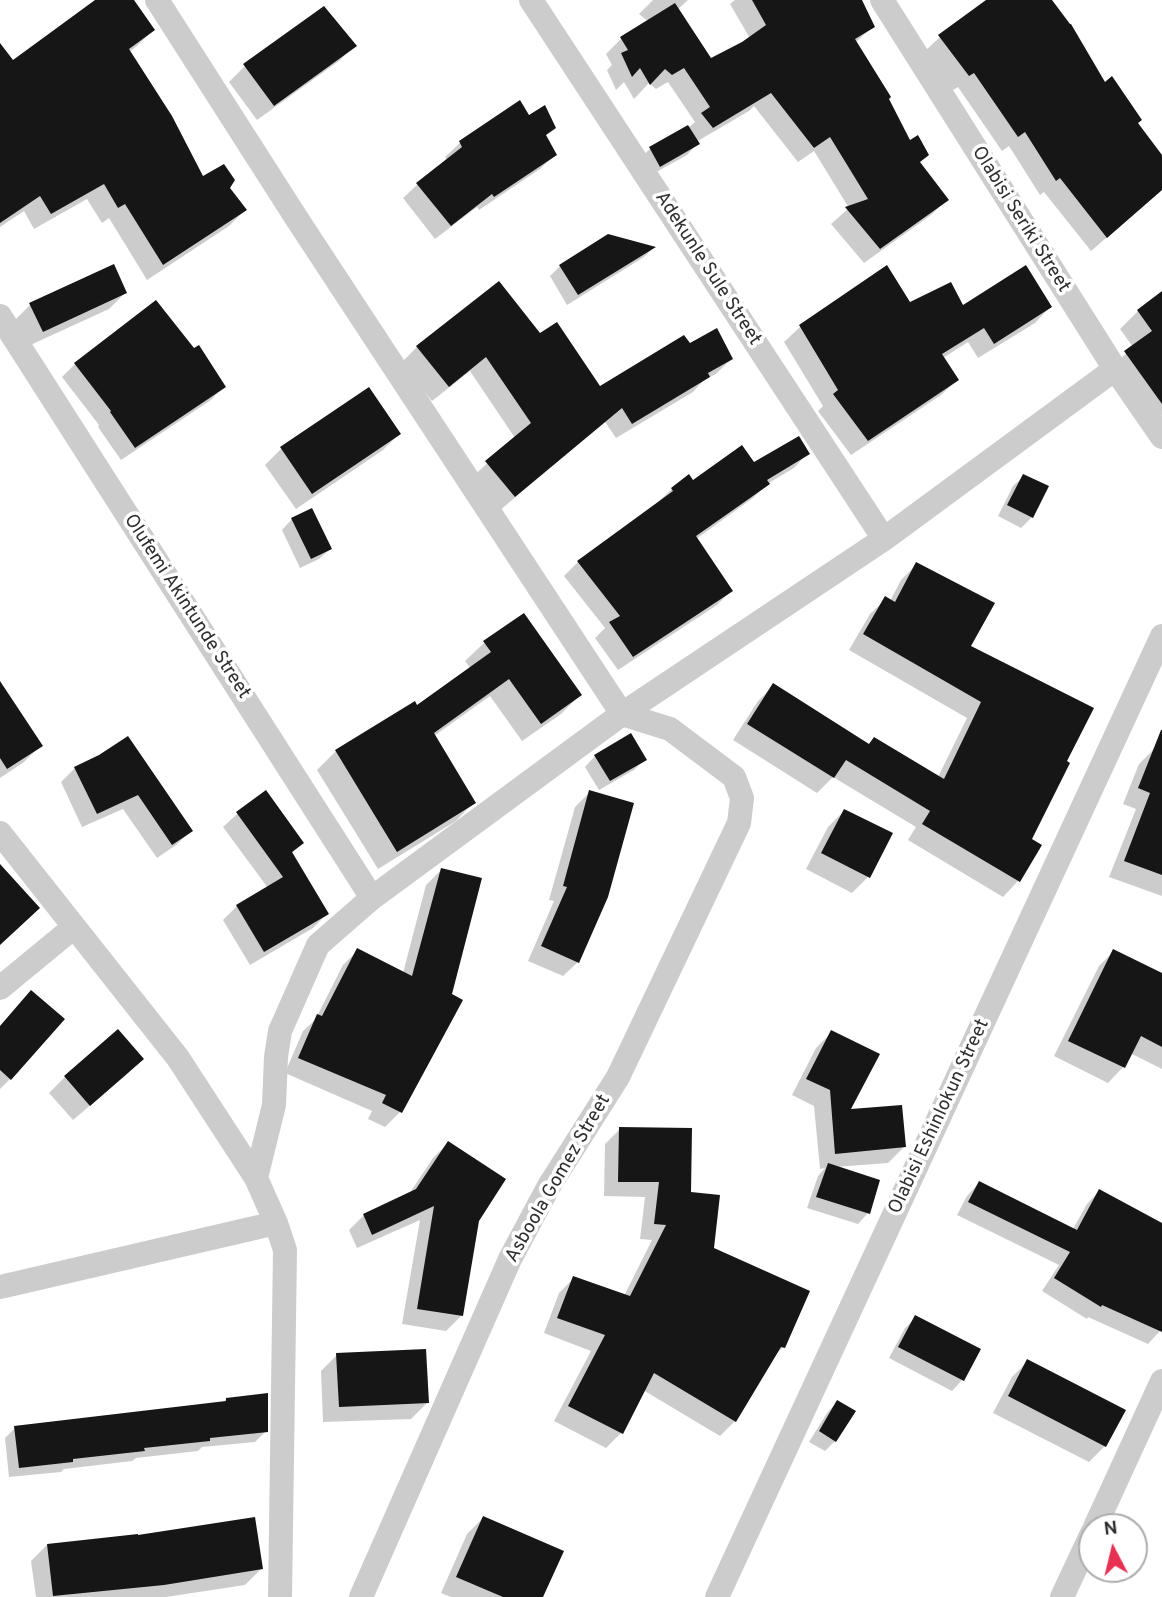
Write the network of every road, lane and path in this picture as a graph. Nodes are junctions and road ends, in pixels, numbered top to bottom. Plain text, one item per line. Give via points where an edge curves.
1 (157, 0) edge
2 (531, 0) edge
3 (882, 0) edge
4 (0, 316) edge
5 (1115, 369) junction
6 (1162, 437) edge
7 (884, 539) junction
8 (1162, 636) edge
9 (622, 714) junction
10 (0, 833) edge
11 (372, 898) junction
12 (74, 927) junction
13 (0, 988) edge
14 (257, 1178) junction
15 (276, 1223) junction
16 (0, 1287) edge
17 (1162, 1381) edge
18 (1101, 1513) edge
19 (1078, 1563) edge
20 (280, 1597) edge
21 (361, 1597) edge
22 (717, 1597) edge
23 (1062, 1597) edge

1 - 9 street
2 - 7 street, Adekunle Sule Street
3 - 5 street, Olabisi Seriki Street
4 - 11 street, Olufemi Akintunde Street
5 - 6 street, Olabisi Seriki Street
5 - 7 street
7 - 9 street
8 - 22 street, Olabisi Eshinlokun Street
9 - 11 street
9 - 21 street, Asboola Gomez Street via 670,729 734,777 742,798 740,824 618,1077 510,1259
10 - 12 street
11 - 14 street via 318,945 280,1031 274,1105
12 - 13 street
12 - 14 street via 178,1058
14 - 15 street
15 - 16 street
15 - 20 street via 285,1250
17 - 18 street
19 - 23 street

